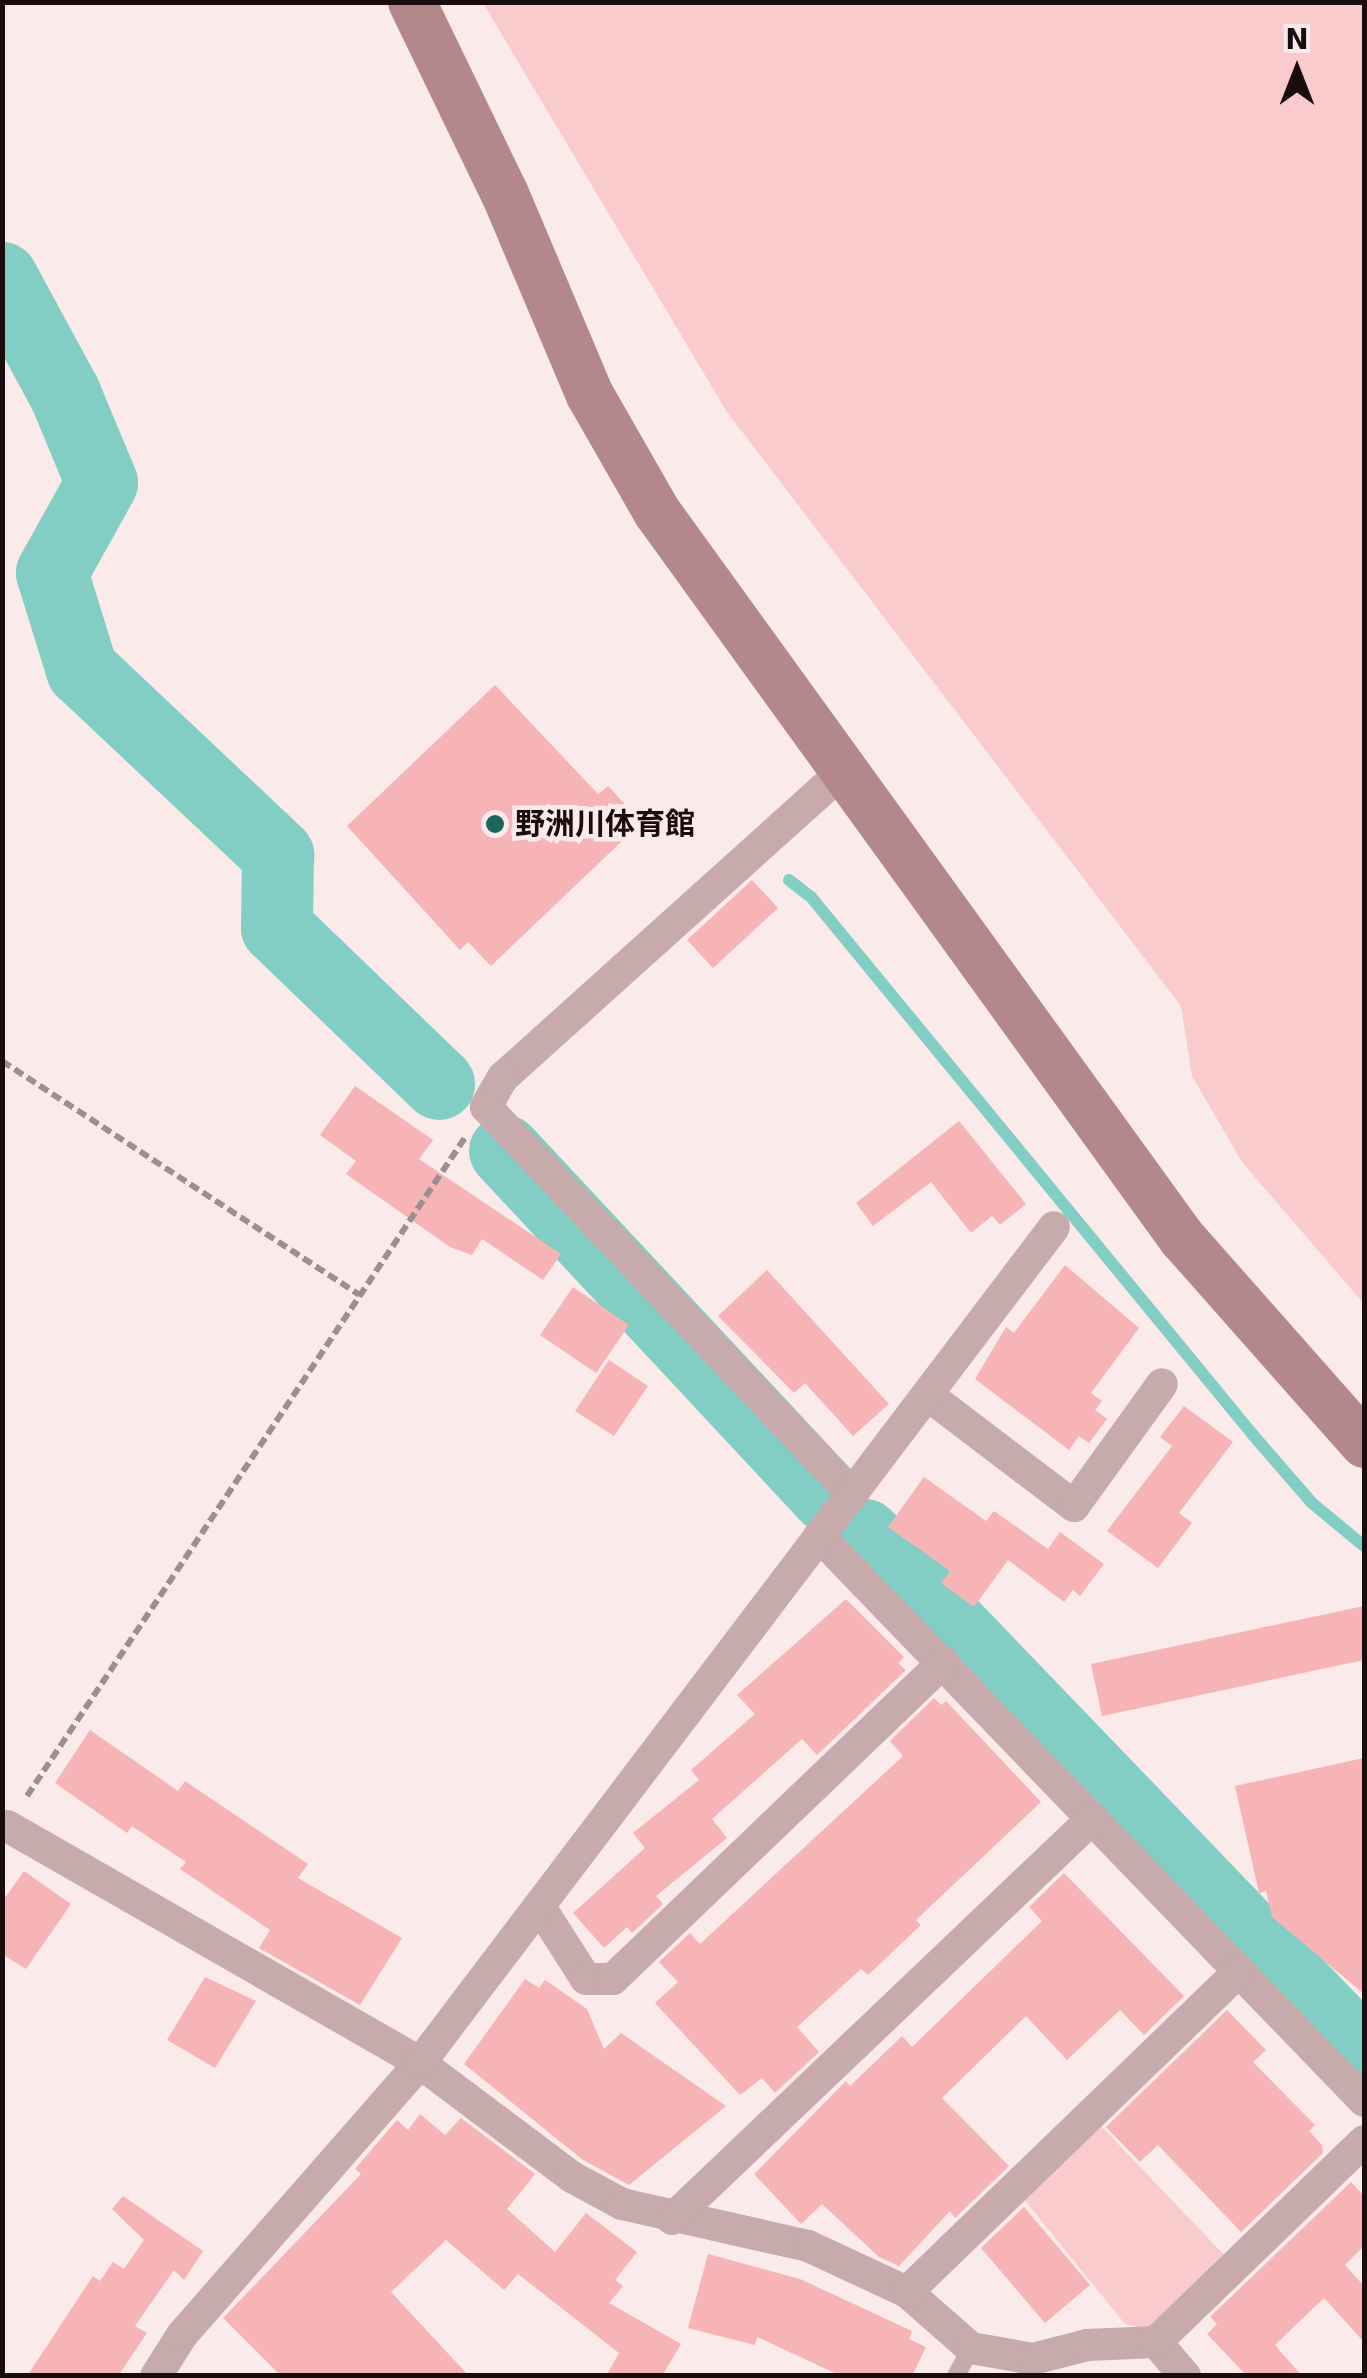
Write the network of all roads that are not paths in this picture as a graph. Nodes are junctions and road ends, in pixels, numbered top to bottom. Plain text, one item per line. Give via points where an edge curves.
1 (412, 2) edge
2 (840, 774) junction
3 (1054, 1227) dead end
4 (1162, 1384) dead end
5 (929, 1396) junction
6 (1364, 1444) edge
7 (853, 1494) junction
8 (819, 1536) junction
9 (944, 1662) junction
10 (1093, 1818) junction
11 (5, 1829) edge
12 (540, 1907) junction
13 (1239, 1971) junction
14 (420, 2063) junction
15 (1364, 2101) edge
16 (1364, 2141) edge
17 (672, 2218) junction
18 (907, 2292) junction
19 (1156, 2342) junction
20 (964, 2362) edge
21 (156, 2376) edge
22 (1185, 2376) edge

1 - 2 street via 505,194 599,414 657,512
2 - 6 street via 1182,1238
2 - 7 street via 503,1078 486,1107
3 - 5 street
4 - 5 street via 1074,1506
5 - 7 street
7 - 8 street
8 - 9 street
8 - 12 street
9 - 10 street
9 - 12 street via 613,1979 586,1979
10 - 13 street
10 - 17 street
11 - 14 street
12 - 14 street
13 - 15 street
13 - 18 street
14 - 17 street via 572,2176 622,2204
14 - 21 street via 182,2335
16 - 19 street
17 - 18 street via 808,2246
18 - 20 street
19 - 20 street via 1086,2344 1032,2359
19 - 22 street

